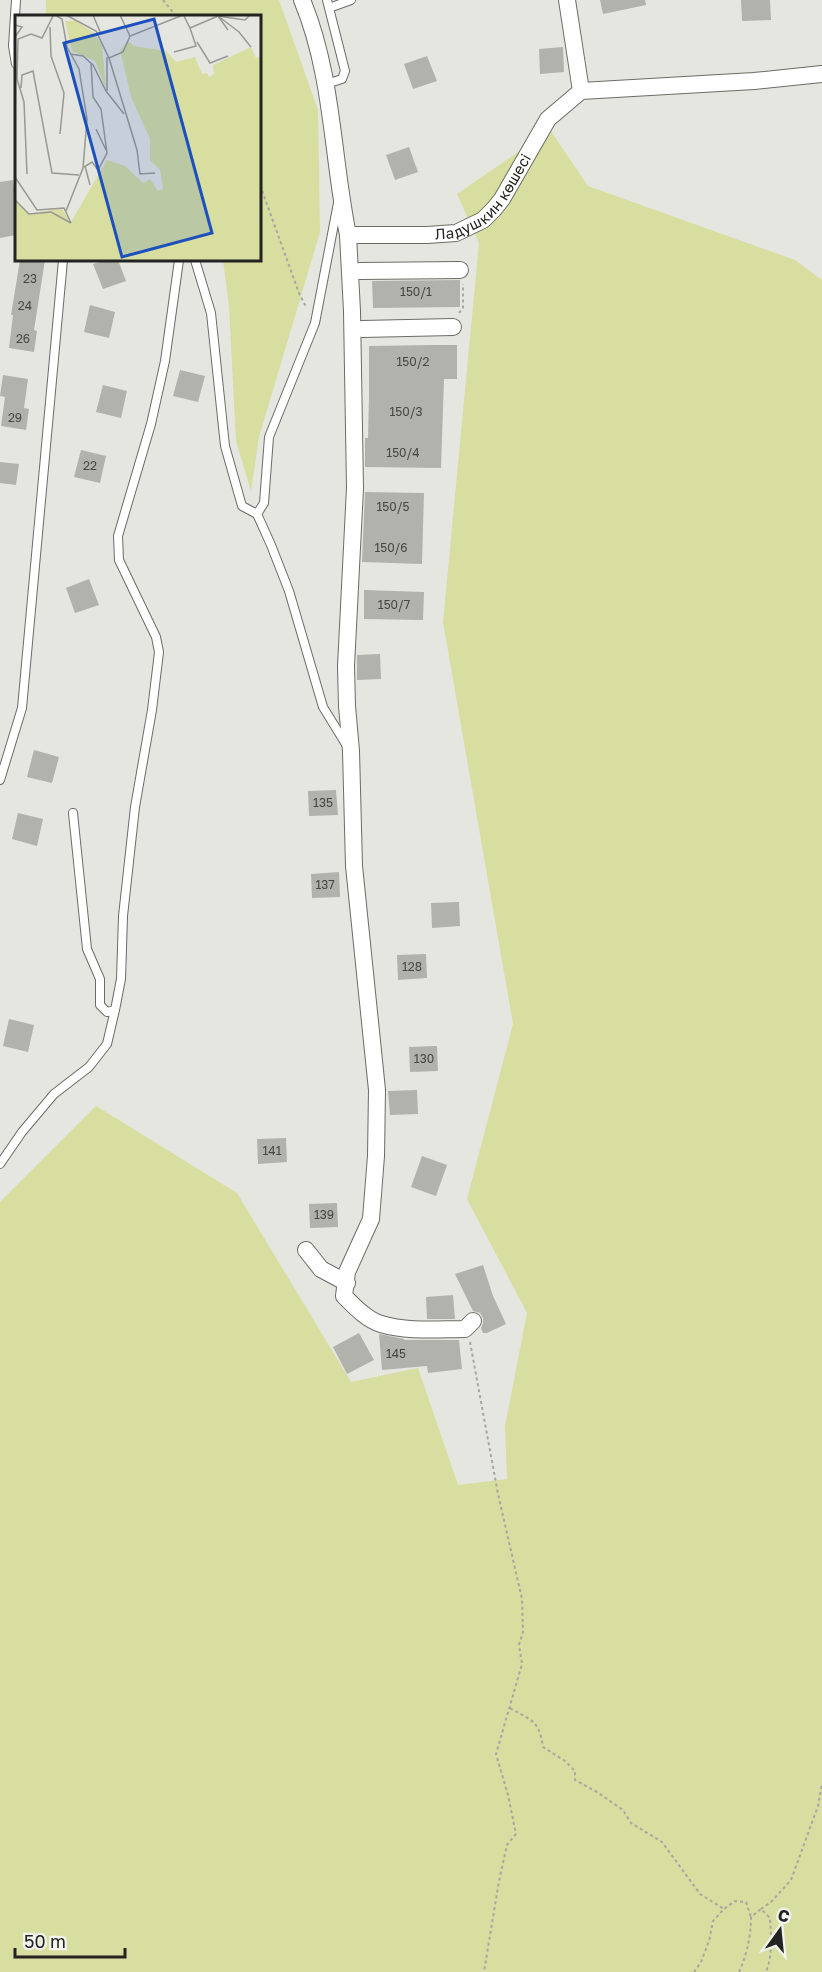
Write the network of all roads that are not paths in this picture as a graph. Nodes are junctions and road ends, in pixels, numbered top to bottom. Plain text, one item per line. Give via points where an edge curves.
1 (16, 0) edge
2 (302, 0) edge
3 (351, 0) edge
4 (567, 0) edge
5 (328, 4) edge
6 (15, 15) edge
7 (15, 23) edge
8 (15, 55) edge
9 (822, 74) edge
10 (326, 84) junction
11 (580, 91) junction
12 (339, 194) junction
13 (348, 235) junction
14 (63, 261) edge
15 (179, 261) edge
16 (195, 261) edge
17 (460, 270) road end
18 (360, 271) junction
19 (453, 327) road end
20 (362, 329) junction
21 (257, 514) junction
22 (358, 624) dead end
23 (351, 751) junction
24 (0, 780) edge
25 (73, 813) dead end
26 (115, 1010) junction
27 (0, 1164) edge
28 (306, 1250) dead end
29 (347, 1283) junction
30 (469, 1325) road end

1 - 6 lane
2 - 10 street
3 - 5 lane
4 - 11 street
5 - 10 lane via 345,71 342,79
7 - 8 lane
9 - 11 street
10 - 12 street
11 - 13 street, Ладушкин көшесі via 548,119 502,199 483,220 456,233
12 - 13 street
12 - 21 lane via 315,323 269,437 264,503
13 - 18 street via 360,252
13 - 23 street via 355,488 346,666
14 - 24 lane via 22,708
15 - 26 lane via 165,361 118,536 119,560 156,637 159,652 135,807
16 - 21 lane via 211,313 225,446 242,506
17 - 18 street
18 - 20 street
19 - 20 street
20 - 22 street
21 - 23 lane via 289,591 323,707
23 - 29 street via 354,866 377,1090 371,1219 347,1272
25 - 26 lane via 87,949 100,979 100,1005 107,1012
26 - 27 lane via 107,1044 89,1067 54,1094
28 - 29 street via 321,1269
29 - 30 street via 344,1296 380,1324 405,1328

